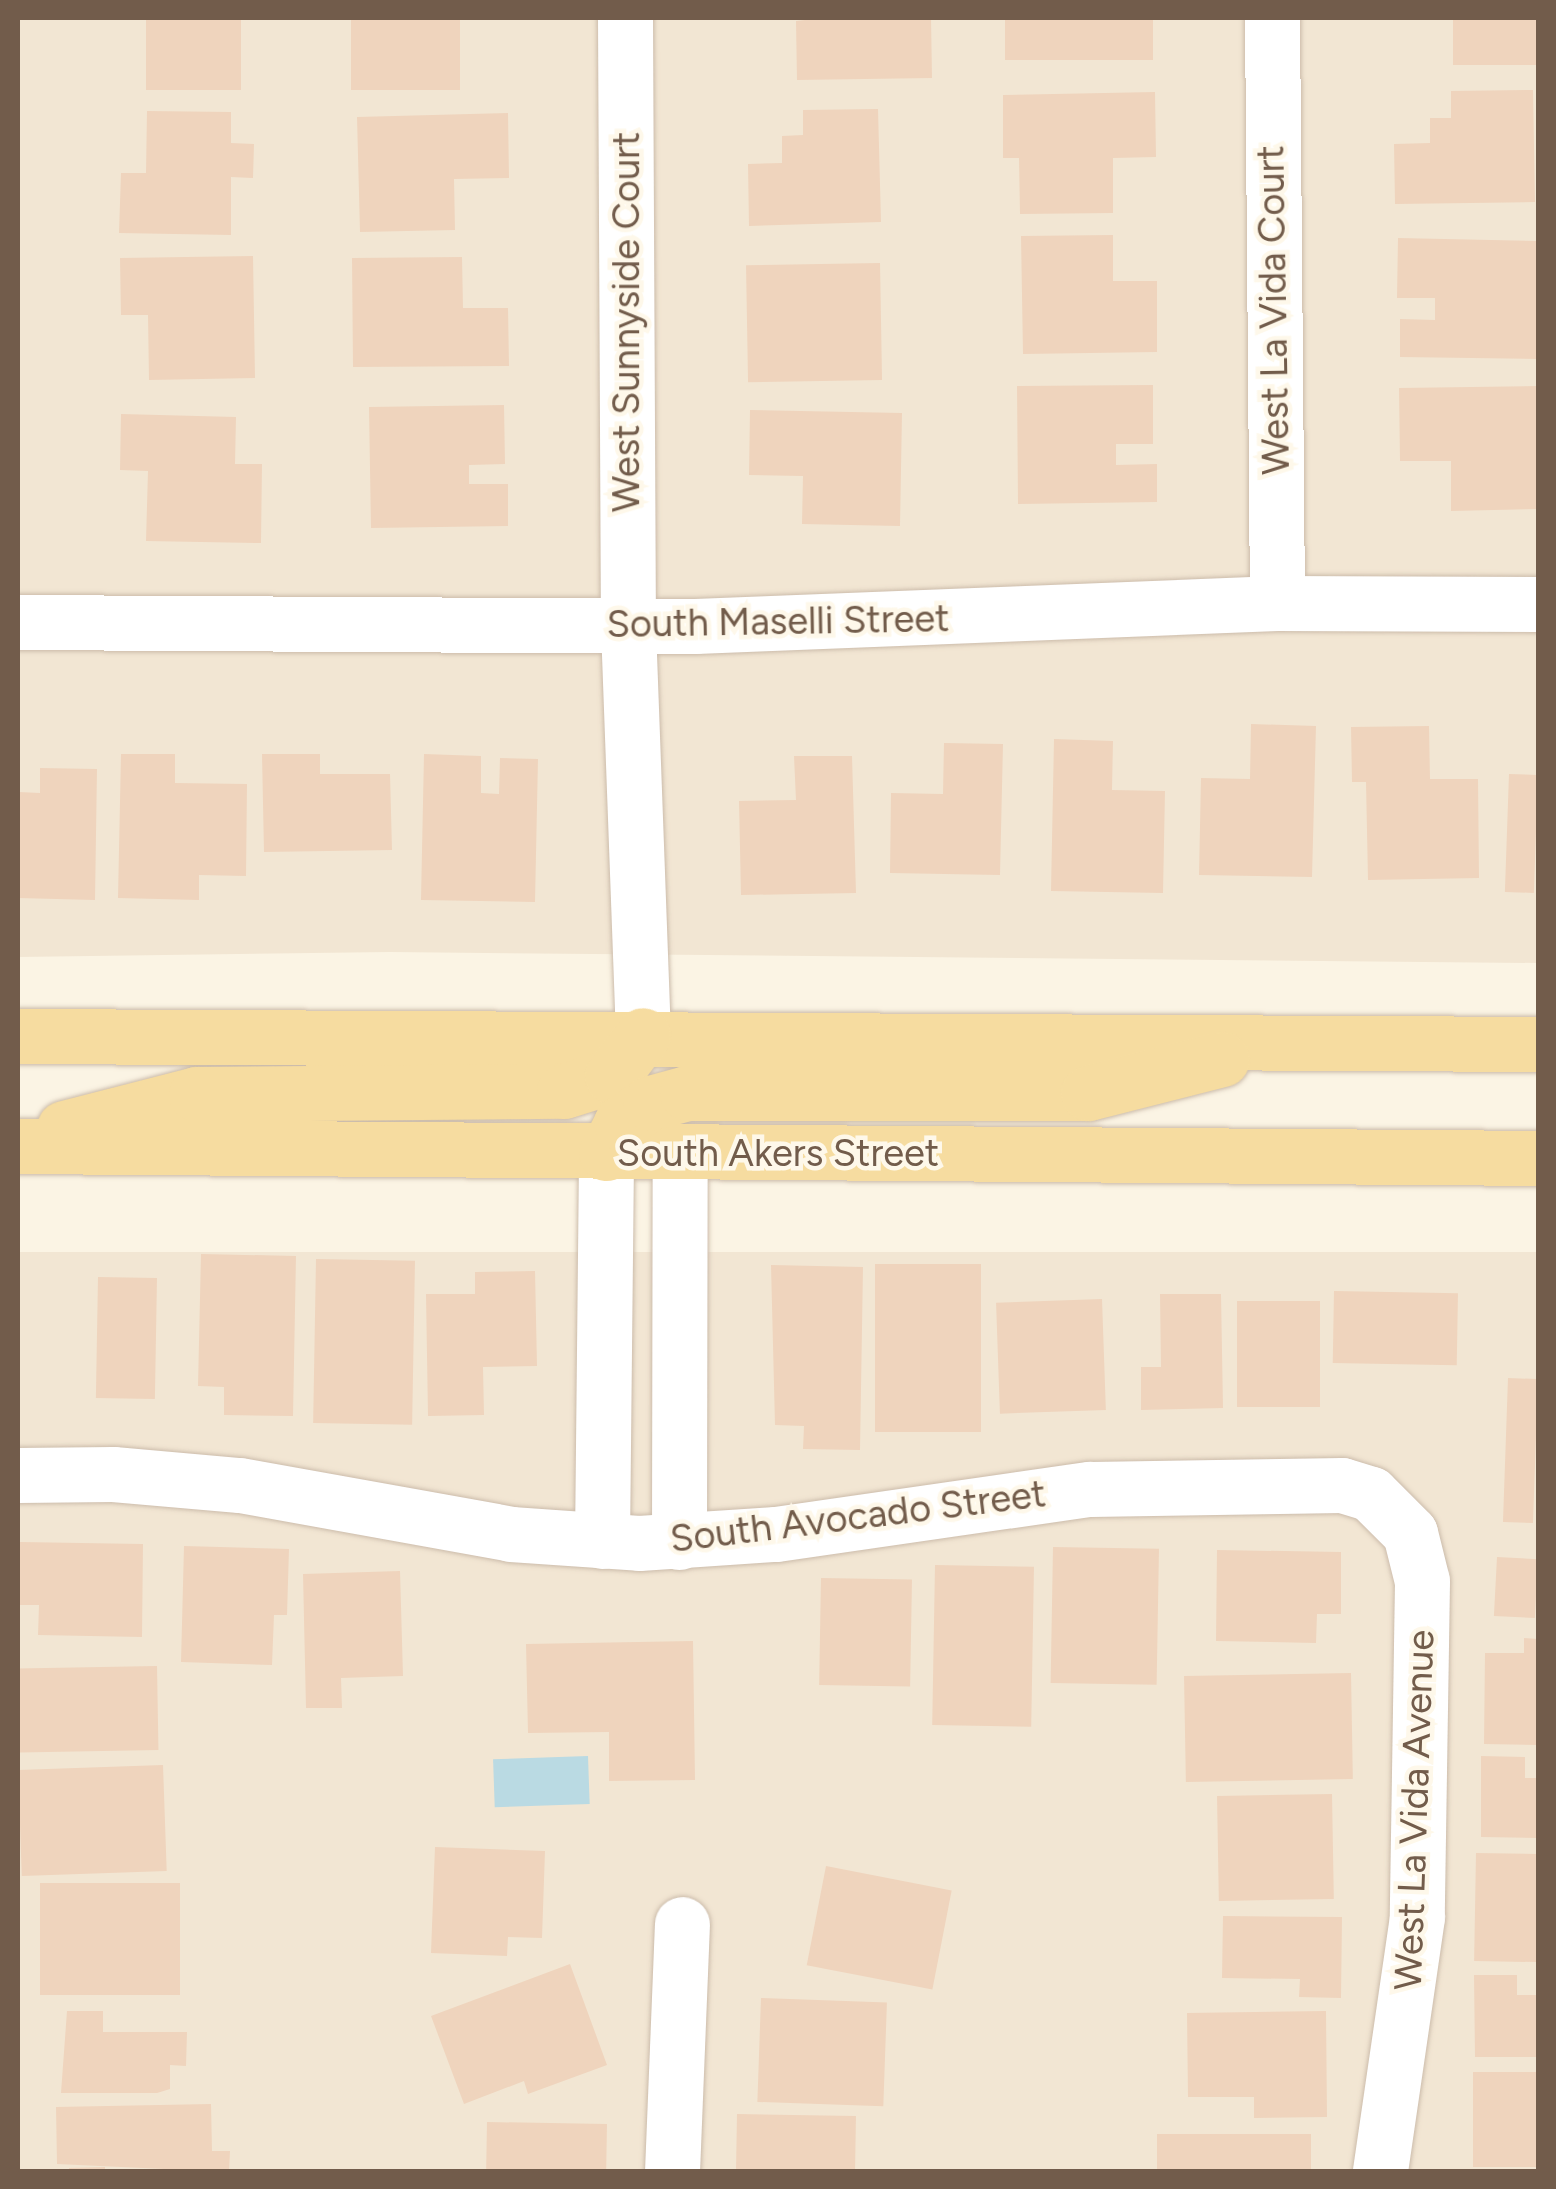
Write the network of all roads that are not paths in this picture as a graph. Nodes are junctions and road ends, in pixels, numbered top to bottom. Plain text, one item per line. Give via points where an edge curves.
1 (625, 18) edge
2 (1272, 18) edge
3 (1277, 603) junction
4 (1538, 604) edge
5 (18, 622) edge
6 (628, 627) junction
7 (642, 1035) junction
8 (18, 1036) edge
9 (1292, 1041) junction
10 (1538, 1044) edge
11 (18, 1143) edge
12 (606, 1153) junction
13 (680, 1153) junction
14 (1538, 1158) edge
15 (605, 1324) junction
16 (678, 1325) junction
17 (18, 1475) edge
18 (1396, 1513) joint
19 (602, 1541) junction
20 (679, 1542) junction
21 (682, 1924) dead end
22 (672, 2172) edge
23 (1380, 2172) edge

1 - 6 street, West Sunnyside Court
2 - 3 street, West La Vida Court
3 - 4 street, South Maselli Street
3 - 6 street, South Maselli Street via 864,624
5 - 6 street, South Maselli Street
6 - 7 street, West Sunnyside Court
7 - 8 main road
7 - 9 main road
7 - 11 main road via 612,1076 564,1091 196,1094
9 - 10 main road
9 - 12 main road via 1088,1094 688,1094 650,1103 622,1123
11 - 12 main road, South Akers Street
12 - 13 main road, South Akers Street
12 - 15 street
13 - 14 main road, South Akers Street
13 - 16 street
15 - 16 street
15 - 19 street
16 - 20 street
17 - 19 street, South Avocado Street via 240,1484 512,1534
18 - 20 street, South Avocado Street via 1371,1494 1342,1485 1090,1489
18 - 23 street, West La Vida Avenue via 1415,1544 1422,1582 1419,1881 1410,1988
19 - 20 street, South Avocado Street
21 - 22 street

